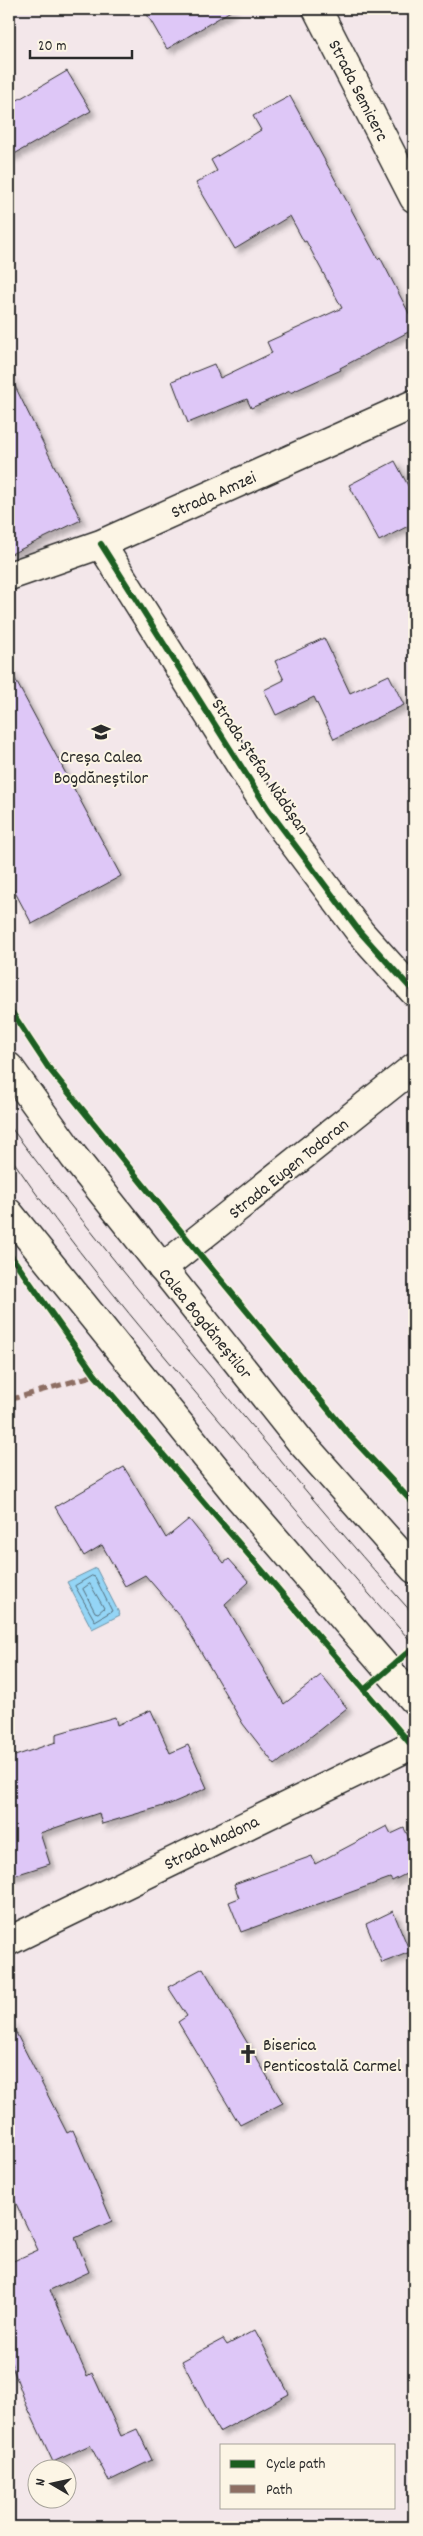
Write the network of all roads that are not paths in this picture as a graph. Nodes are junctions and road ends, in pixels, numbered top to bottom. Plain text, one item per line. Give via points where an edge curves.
1 (317, 9) edge
2 (414, 198) edge
3 (414, 404) edge
4 (101, 544) junction
5 (9, 576) edge
6 (414, 992) edge
7 (9, 1067) edge
8 (414, 1067) edge
9 (9, 1213) edge
10 (162, 1268) junction
11 (414, 1569) edge
12 (414, 1700) edge
13 (414, 1744) edge
14 (9, 1941) edge

1 - 2 street, Strada Semicerc
3 - 4 street, Strada Amzei
4 - 5 street, Strada Amzei
4 - 6 street, Strada Ștefan Nădășan via 268,809 360,932
7 - 10 street, Calea Bogdăneștilor via 74,1157
8 - 10 street, Strada Eugen Todoran
9 - 12 street via 237,1495
10 - 11 street, Calea Bogdăneștilor via 301,1442
13 - 14 street, Strada Madona

